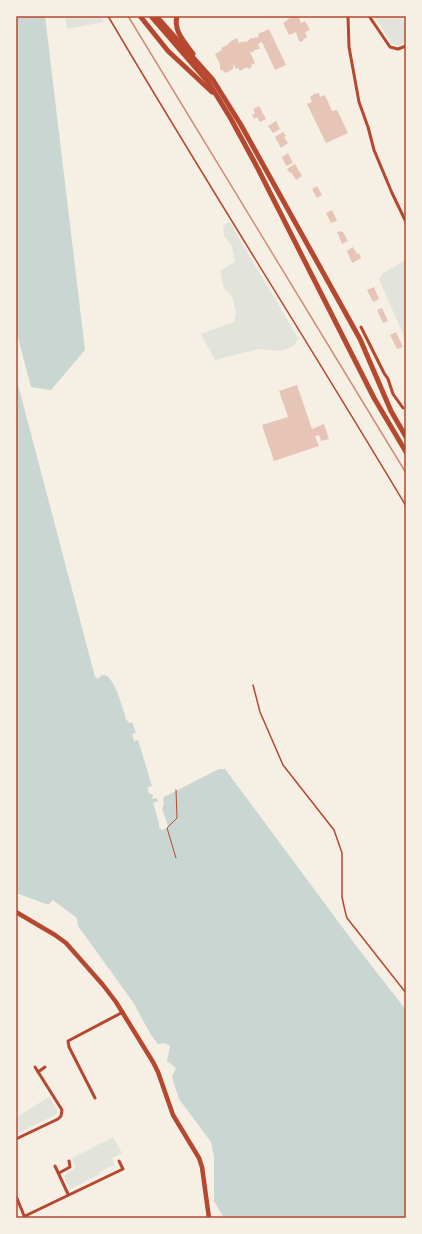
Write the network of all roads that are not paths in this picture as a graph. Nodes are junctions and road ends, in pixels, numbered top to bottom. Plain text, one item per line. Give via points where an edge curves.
1 (108, 16) edge
2 (140, 16) edge
3 (151, 16) edge
4 (156, 16) edge
5 (177, 16) edge
6 (348, 16) edge
7 (369, 16) edge
8 (406, 46) edge
9 (213, 80) junction
10 (219, 98) junction
11 (406, 222) edge
12 (361, 326) dead end
13 (384, 373) junction
14 (377, 379) junction
15 (403, 408) dead end
16 (406, 437) edge
17 (406, 452) edge
18 (406, 506) edge
19 (253, 685) dead end
20 (16, 912) edge
21 (406, 993) edge
22 (123, 1012) junction
23 (35, 1067) dead end
24 (45, 1067) dead end
25 (38, 1072) junction
26 (95, 1098) dead end
27 (16, 1140) edge
28 (68, 1161) dead end
29 (119, 1161) dead end
30 (55, 1166) dead end
31 (58, 1173) junction
32 (68, 1194) junction
33 (16, 1196) edge
34 (25, 1217) edge
35 (209, 1218) edge

1 - 18 lane
2 - 10 highway via 168,51
3 - 10 highway via 200,71
4 - 9 highway
5 - 9 highway via 176,27 180,37
6 - 11 street via 349,47 359,102 374,150
7 - 8 street via 390,47 398,49
9 - 14 highway via 241,125 360,339
10 - 17 highway via 249,150 374,398
12 - 13 street
13 - 14 street
13 - 15 street via 393,394
14 - 16 highway
19 - 21 lane via 260,712 283,765 334,830 342,853 342,897 347,918
20 - 22 main road via 66,943 110,993
22 - 26 street via 68,1041
22 - 35 main road via 153,1062 172,1115 200,1162 204,1172
23 - 25 street
24 - 25 street
25 - 27 street via 62,1110 62,1116
28 - 31 street via 70,1167
29 - 32 street via 123,1169
30 - 31 street
31 - 32 street
32 - 34 street
33 - 34 street

